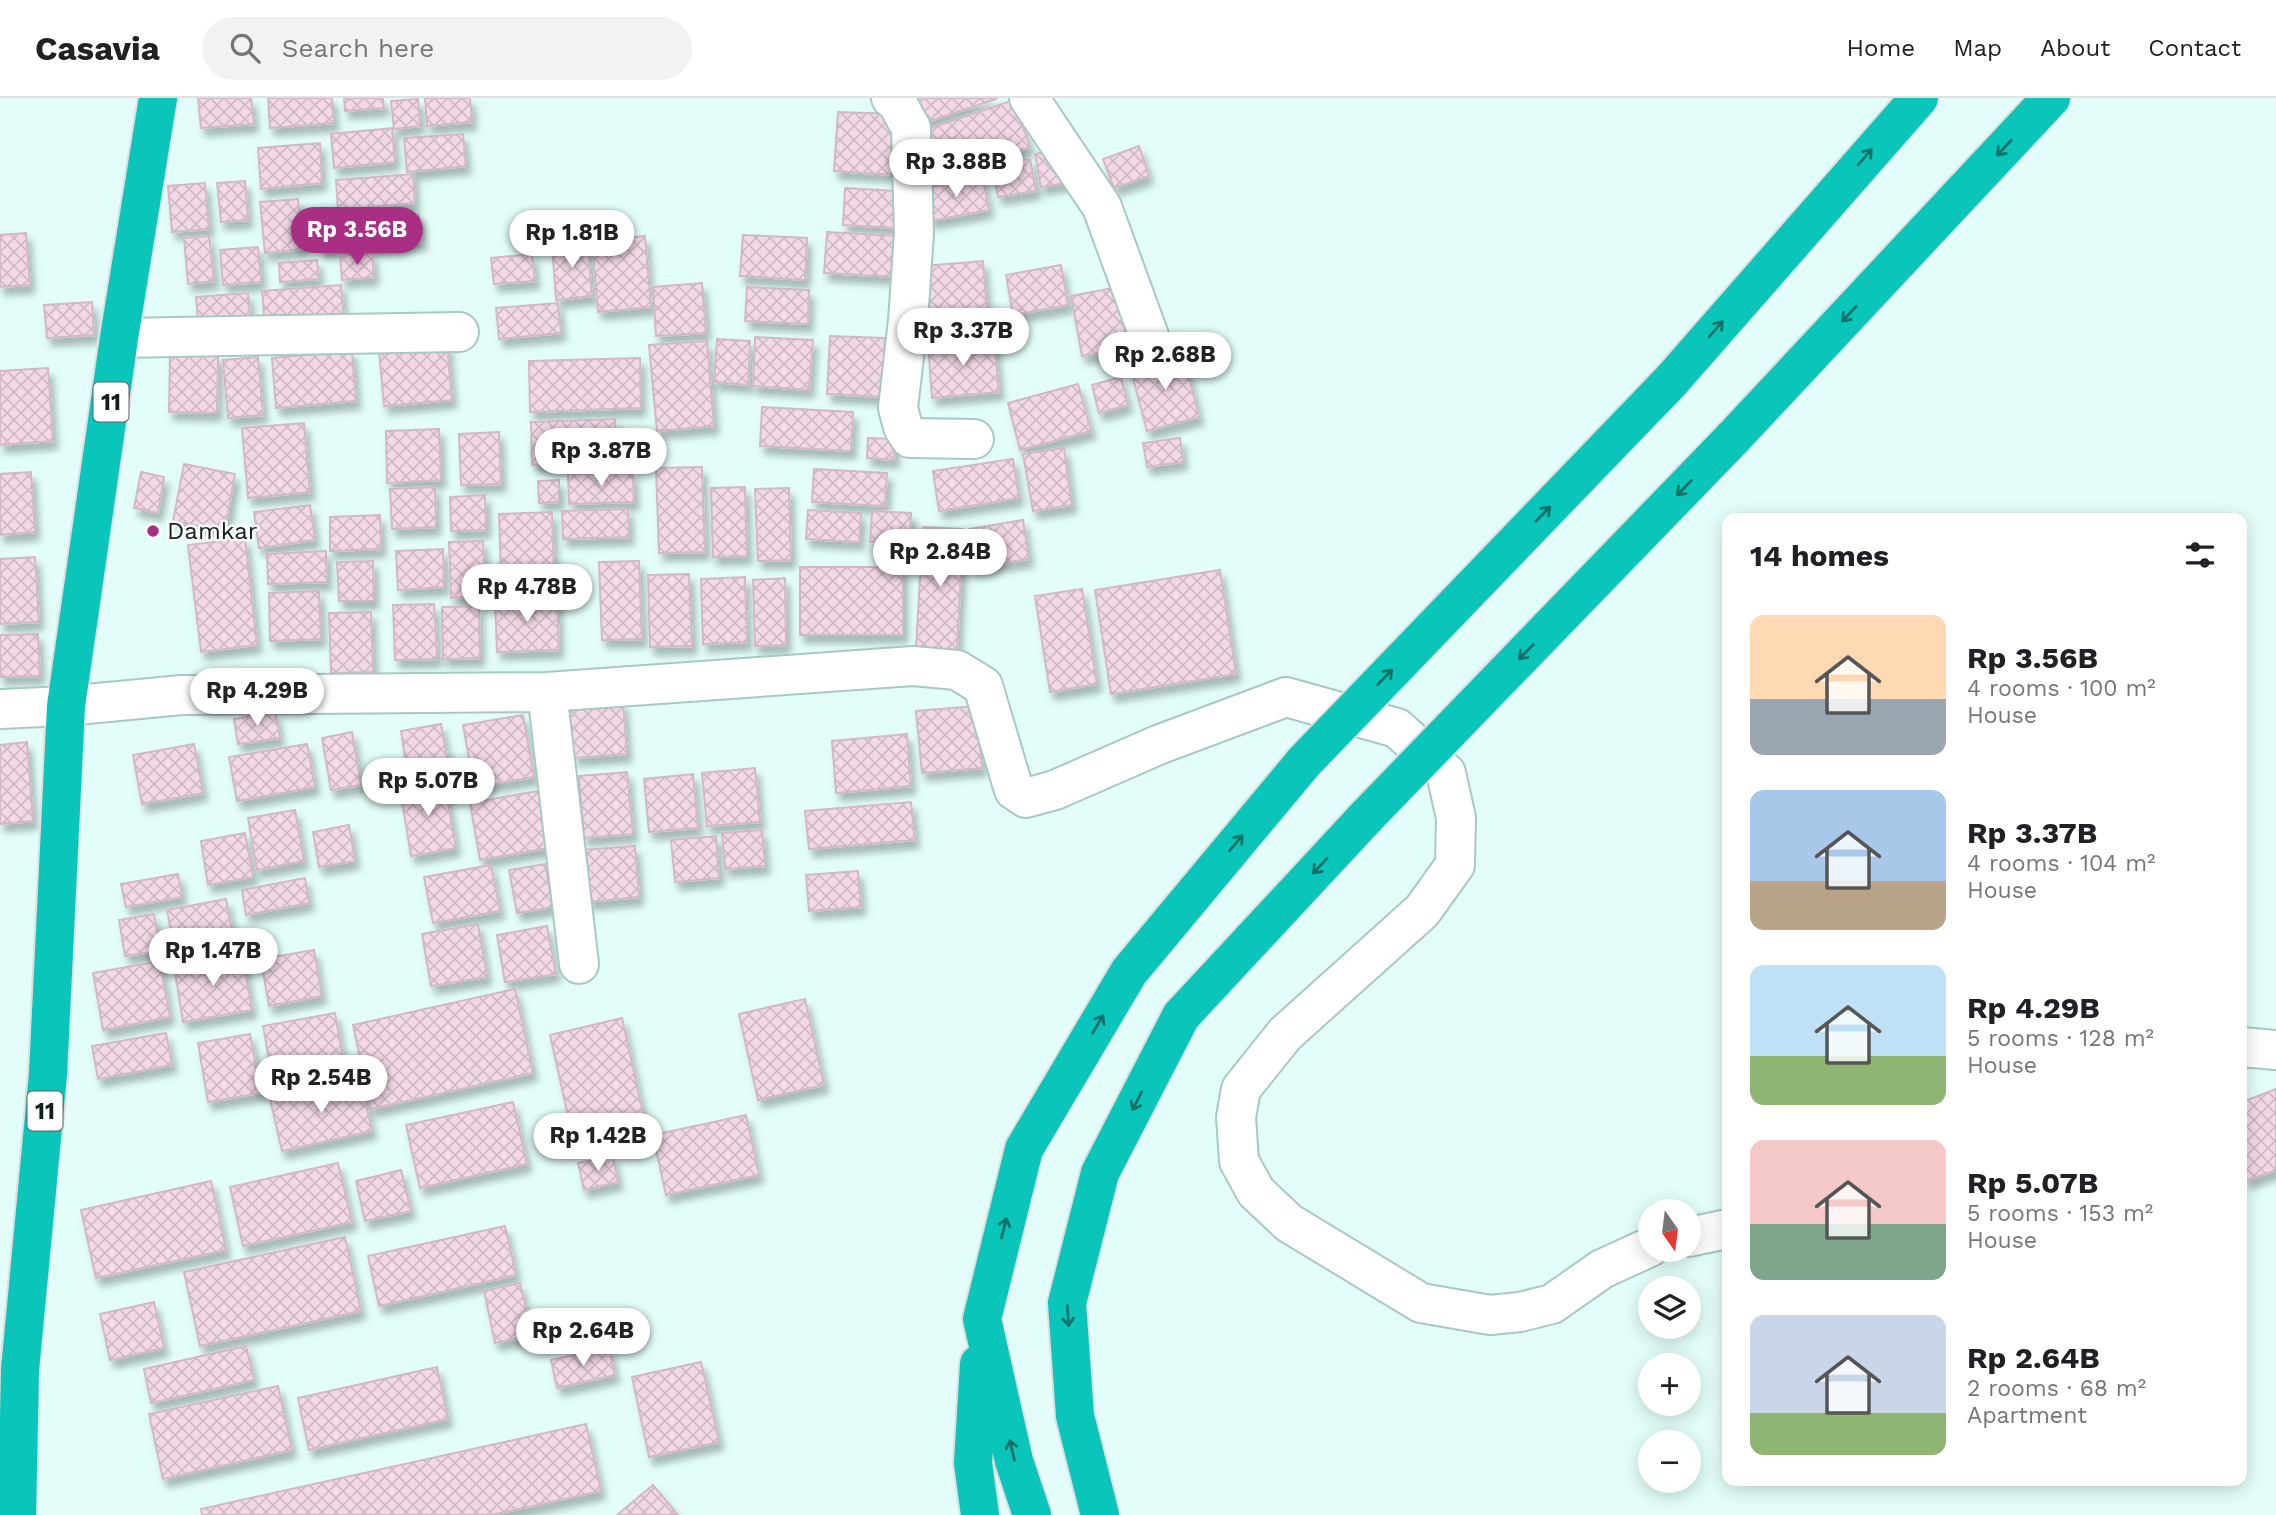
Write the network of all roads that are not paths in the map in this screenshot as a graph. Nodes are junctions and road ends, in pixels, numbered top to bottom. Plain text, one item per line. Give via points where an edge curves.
1 (158, 98) edge
2 (891, 98) edge
3 (1919, 98) edge
4 (2051, 98) edge
5 (1045, 103) edge
6 (1892, 113) edge
7 (459, 332) dead end
8 (1149, 336) dead end
9 (119, 338) junction
10 (974, 439) dead end
11 (547, 692) junction
12 (66, 706) junction
13 (0, 709) edge
14 (579, 964) dead end
15 (2247, 1047) edge
16 (2276, 1050) edge
17 (1722, 1230) edge
18 (1701, 1234) edge
19 (1638, 1252) edge
20 (982, 1319) junction
21 (17, 1515) edge
22 (980, 1515) edge
23 (1032, 1515) edge
24 (1100, 1515) edge

1 - 9 highway, 11
2 - 10 street via 911,128 914,233 898,408 910,438
3 - 6 highway
4 -> 24 highway, bridge via 1181,1016 1100,1173 1067,1303 1075,1416
5 - 8 street via 1102,208
20 -> 6 highway, bridge via 1024,1149 1129,972 1304,762 1671,381
7 - 9 street
9 - 12 highway, 11
11 - 12 street via 182,695
11 - 14 street
11 - 19 street via 913,666 957,670 983,686 1014,790 1026,798 1286,697 1397,728 1446,773 1456,818 1455,865 1422,911 1285,1034 1241,1089 1236,1117 1238,1161 1256,1192 1289,1223 1421,1303 1490,1315 1520,1312 1552,1304 1602,1269
12 - 13 street
12 - 21 highway, 11 via 48,1074 20,1370
15 - 16 street
17 - 18 street
20 - 22 highway via 973,1463
23 -> 20 highway via 1014,1461

